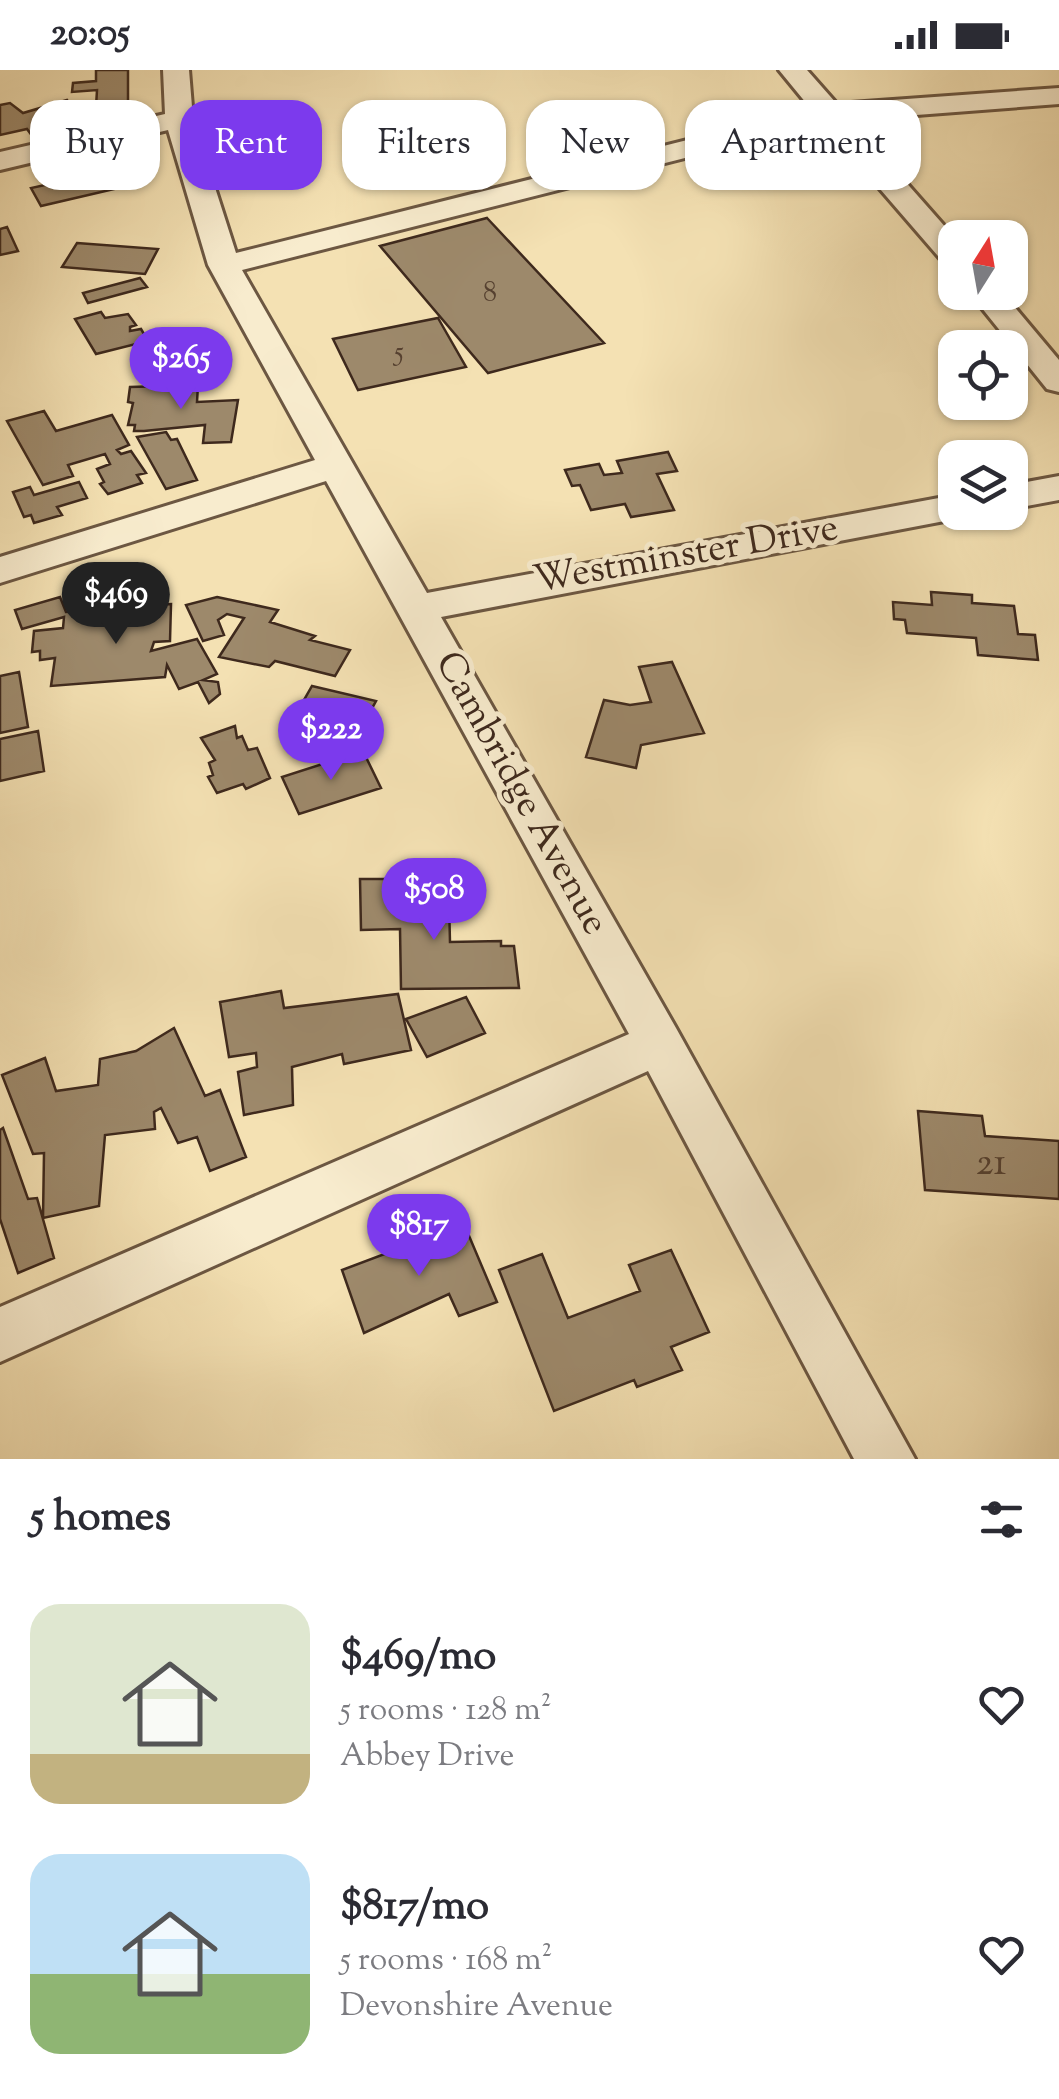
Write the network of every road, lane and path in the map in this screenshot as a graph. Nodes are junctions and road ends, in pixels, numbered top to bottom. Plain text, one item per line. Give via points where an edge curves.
1 (176, 70) edge
2 (792, 70) edge
3 (1059, 96) edge
4 (817, 100) edge
5 (921, 106) edge
6 (178, 120) junction
7 (685, 149) edge
8 (0, 160) edge
9 (896, 190) edge
10 (938, 237) edge
11 (224, 265) junction
12 (1000, 310) edge
13 (1059, 382) edge
14 (338, 465) junction
15 (1059, 488) edge
16 (1028, 494) edge
17 (938, 510) edge
18 (0, 570) edge
19 (417, 608) junction
20 (659, 1043) junction
21 (0, 1335) edge
22 (886, 1459) edge

1 - 6 street, Cambridge Avenue
2 - 4 street
3 - 5 street
6 - 8 street
6 - 11 street, Cambridge Avenue
7 - 11 street
9 - 10 street
11 - 14 street, Cambridge Avenue
12 - 13 street
14 - 18 street
14 - 19 street, Cambridge Avenue
15 - 16 street
17 - 19 street, Westminster Drive
19 - 20 street, Cambridge Avenue
20 - 21 street
20 - 22 street, Cambridge Avenue

